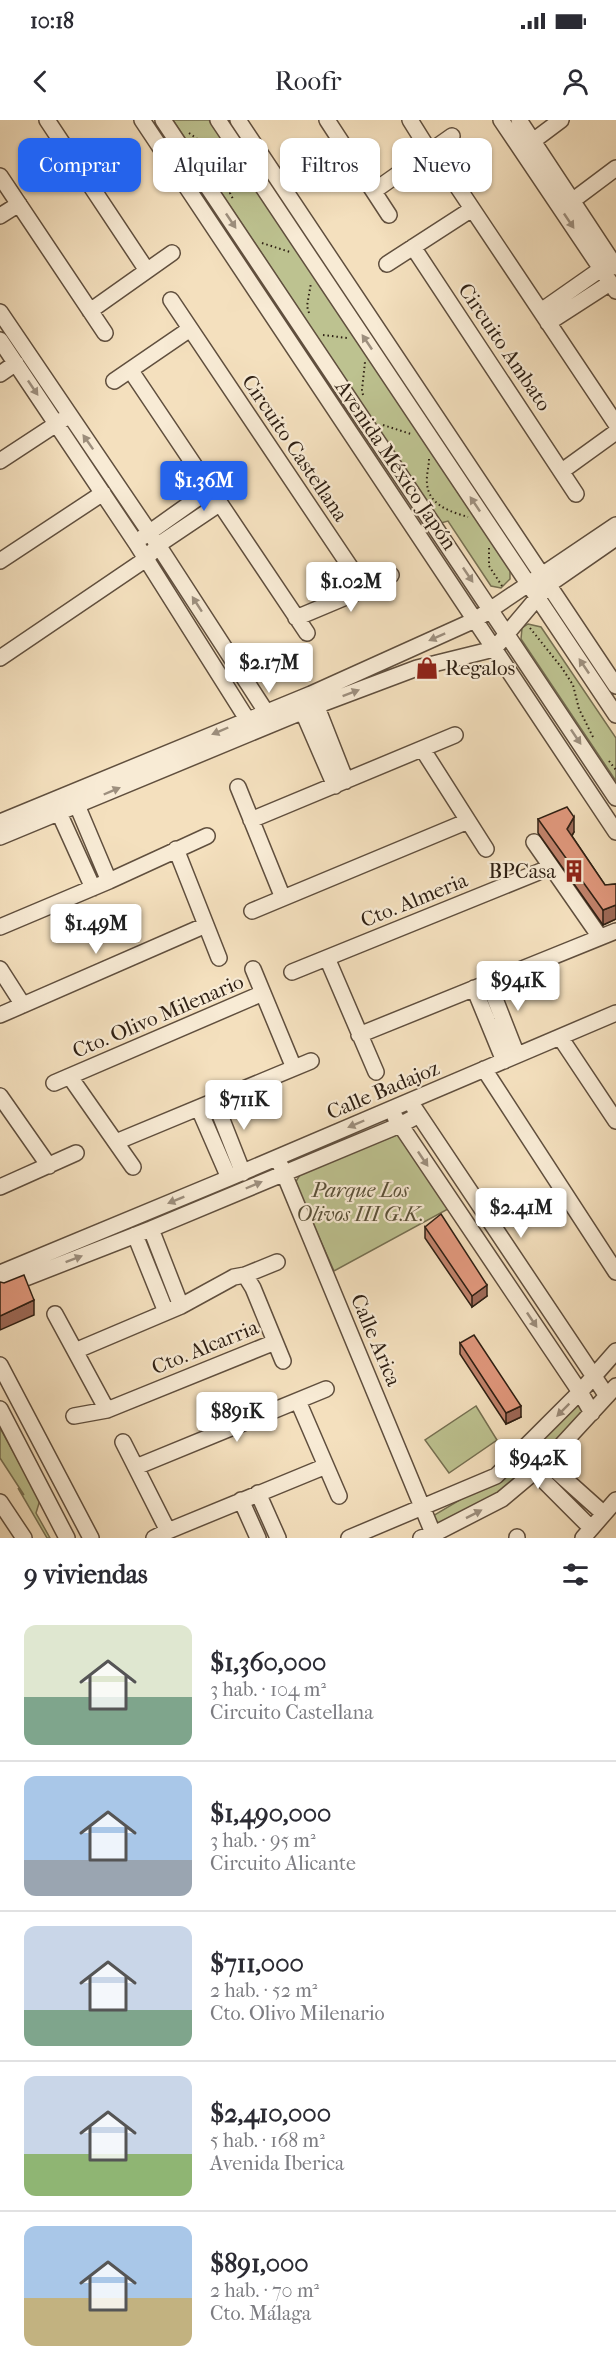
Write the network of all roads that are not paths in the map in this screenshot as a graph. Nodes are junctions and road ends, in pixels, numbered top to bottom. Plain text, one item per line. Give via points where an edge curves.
1 (47, 120) edge
2 (142, 120) edge
3 (163, 120) edge
4 (218, 120) edge
5 (238, 120) edge
6 (327, 120) edge
7 (410, 120) edge
8 (501, 120) edge
9 (519, 120) edge
10 (561, 120) edge
11 (452, 136) dead end
12 (339, 138) edge
13 (421, 138) edge
14 (449, 138) edge
15 (533, 141) junction
16 (616, 168) edge
17 (0, 176) edge
18 (375, 192) edge
19 (461, 192) edge
20 (4, 193) edge
21 (572, 201) junction
22 (19, 204) junction
23 (472, 209) junction
24 (389, 215) dead end
25 (0, 216) edge
26 (413, 247) junction
27 (172, 253) dead end
28 (611, 263) edge
29 (387, 264) dead end
30 (146, 269) junction
31 (613, 287) edge
32 (171, 300) dead end
33 (90, 311) junction
34 (0, 312) edge
35 (545, 317) junction
36 (190, 329) junction
37 (105, 333) dead end
38 (0, 340) edge
39 (16, 363) junction
40 (131, 371) junction
41 (0, 374) edge
42 (114, 381) dead end
43 (63, 419) junction
44 (616, 424) edge
45 (616, 432) edge
46 (0, 461) edge
47 (562, 471) junction
48 (209, 490) junction
49 (103, 493) junction
50 (576, 494) dead end
51 (219, 504) junction
52 (616, 525) edge
53 (154, 538) junction
54 (616, 538) edge
55 (136, 543) junction
56 (146, 560) junction
57 (0, 561) edge
58 (391, 575) dead end
59 (539, 581) junction
60 (365, 589) junction
61 (538, 597) junction
62 (492, 610) junction
63 (296, 618) junction
64 (475, 620) junction
65 (307, 633) dead end
66 (507, 634) junction
67 (494, 649) junction
68 (0, 658) edge
69 (616, 686) edge
70 (307, 703) junction
71 (616, 715) edge
72 (271, 718) junction
73 (252, 725) junction
74 (455, 735) dead end
75 (423, 750) junction
76 (340, 783) junction
77 (238, 787) dead end
78 (612, 792) edge
79 (593, 797) junction
80 (75, 800) junction
81 (56, 806) junction
82 (251, 820) junction
83 (468, 821) junction
84 (0, 822) edge
85 (616, 832) edge
86 (207, 836) dead end
87 (0, 837) edge
88 (534, 842) dead end
89 (176, 849) junction
90 (486, 849) dead end
91 (551, 867) junction
92 (109, 881) junction
93 (93, 888) junction
94 (283, 898) junction
95 (252, 911) dead end
96 (206, 926) junction
97 (0, 927) edge
98 (616, 931) edge
99 (600, 937) junction
100 (219, 958) dead end
101 (327, 958) junction
102 (0, 969) edge
103 (253, 969) dead end
104 (292, 972) dead end
105 (481, 985) junction
106 (263, 993) junction
107 (23, 1005) junction
108 (616, 1013) edge
109 (0, 1015) edge
110 (359, 1035) junction
111 (560, 1037) junction
112 (511, 1058) junction
113 (311, 1061) dead end
114 (294, 1068) junction
115 (484, 1069) junction
116 (376, 1072) dead end
117 (70, 1077) junction
118 (54, 1083) dead end
119 (0, 1096) edge
120 (410, 1101) junction
121 (215, 1102) junction
122 (199, 1109) junction
123 (391, 1109) junction
124 (418, 1115) junction
125 (616, 1121) edge
126 (400, 1125) junction
127 (116, 1142) junction
128 (76, 1153) dead end
129 (277, 1158) junction
130 (49, 1166) junction
131 (133, 1167) dead end
132 (284, 1173) junction
133 (236, 1176) junction
134 (0, 1187) edge
135 (151, 1229) junction
136 (135, 1235) junction
137 (501, 1239) junction
138 (484, 1249) junction
139 (277, 1262) dead end
140 (39, 1265) junction
141 (616, 1272) edge
142 (0, 1273) edge
143 (245, 1275) junction
144 (0, 1288) edge
145 (181, 1305) junction
146 (166, 1312) junction
147 (55, 1314) dead end
148 (275, 1342) junction
149 (75, 1351) junction
150 (616, 1351) edge
151 (283, 1361) dead end
152 (0, 1365) edge
153 (593, 1377) junction
154 (326, 1389) dead end
155 (612, 1391) edge
156 (580, 1392) junction
157 (298, 1401) junction
158 (0, 1409) edge
159 (107, 1410) junction
160 (592, 1413) junction
161 (75, 1416) dead end
162 (123, 1442) dead end
163 (326, 1466) junction
164 (136, 1467) junction
165 (540, 1467) junction
166 (258, 1493) junction
167 (339, 1496) dead end
168 (241, 1500) junction
169 (616, 1500) edge
170 (0, 1502) edge
171 (423, 1508) junction
172 (603, 1513) junction
173 (587, 1533) edge
174 (161, 1534) edge
175 (430, 1537) edge
176 (24, 1538) edge
177 (67, 1538) edge
178 (91, 1538) edge
179 (258, 1538) edge
180 (278, 1538) edge
181 (349, 1538) edge

1 - 30 street
2 - 64 street, Avenida México Japón
3 -> 62 street, Avenida México Japón
59 -> 4 street, Avenida México Japón
5 - 59 street, Avenida México Japón
6 - 12 street
7 - 13 street
8 -> 28 street
9 - 15 street
10 - 15 street
11 - 14 street
15 - 21 street
16 - 21 street
17 - 20 street
18 - 24 street
19 - 23 street
20 - 22 street
21 - 28 street
22 - 25 street
22 - 33 street
23 - 26 street
23 - 35 street
26 - 29 street
26 - 47 street, Circuito Ambato
27 - 30 street
28 - 31 street
28 - 35 street
30 - 33 street
31 - 35 street
32 - 36 street, Circuito Castellana
33 - 37 street
34 - 43 street
35 - 44 street
36 - 40 street
36 - 60 street, Circuito Castellana
38 - 39 street
39 - 41 street
39 -> 43 street
40 - 42 street
40 - 48 street
43 - 46 street
43 - 49 street
53 -> 43 street
45 - 47 street
47 - 50 street, Circuito Ambato
48 - 51 street
48 - 53 street
49 - 55 street
49 - 57 street
51 - 53 street
51 - 63 street
52 - 59 street
53 - 55 street
53 - 56 street
72 -> 53 street
54 - 59 street
55 - 56 street
56 - 68 street
56 - 73 street
58 - 60 street
59 - 61 street
59 - 62 street
59 - 69 street, Avenida México Japón
60 - 63 street
61 - 66 street
71 -> 61 street
62 - 64 street
62 - 66 street, Avenida México Japón
63 - 65 street
64 - 67 street, Avenida México Japón
64 -> 70 street
66 - 67 street
66 -> 78 street, Avenida México Japón
70 -> 67 street via 417,668
67 - 79 street, Avenida México Japón
70 - 72 street
70 - 76 street
72 - 73 street
73 - 80 street
74 - 75 street
75 - 76 street
75 - 83 street
76 - 82 street
77 - 82 street
78 - 79 street
79 - 85 street, Avenida México Japón
80 - 81 street
80 - 92 street
81 - 84 street
81 - 87 street
81 - 93 street
82 - 94 street
83 - 90 street
83 - 94 street
86 - 89 street
88 - 91 street
89 - 92 street
89 - 96 street
91 - 99 street
91 - 101 street, Cto. Almeria
92 - 93 street
93 - 97 street
94 - 95 street
96 - 100 street
96 - 107 street
98 - 99 street
99 - 105 street
101 - 104 street, Cto. Almeria
101 - 110 street
102 - 107 street
103 - 106 street, Cto. Olivo Milenario
105 - 110 street
105 - 112 street
106 - 114 street, Cto. Olivo Milenario
106 - 117 street, Cto. Olivo Milenario
107 - 109 street
108 - 111 street, Calle Badajoz
110 - 116 street
111 - 112 street, Calle Badajoz
111 - 125 street
112 - 115 street, Calle Badajoz
113 - 114 street
114 - 121 street
115 - 120 street, Calle Badajoz
115 - 141 street
117 - 118 street, Cto. Olivo Milenario
117 - 127 street, Cto. Olivo Milenario
119 - 130 street
120 - 123 street, Calle Badajoz
120 - 124 street
121 - 122 street
121 - 133 street
122 - 127 street
122 - 133 street
123 - 126 street
123 -> 129 street, Calle Badajoz
124 - 126 street, Calle Badajoz
124 - 137 street
126 - 132 street, Calle Badajoz
126 -> 138 street
127 - 131 street, Cto. Olivo Milenario
128 - 130 street
129 - 132 street, Calle Arica
129 - 133 street, Calle Badajoz
130 - 134 street
135 -> 132 street, Calle Badajoz
132 - 171 street, Calle Arica
133 -> 140 street, Calle Badajoz
135 - 136 street, Calle Badajoz
135 - 145 street
140 -> 136 street, Calle Badajoz
136 - 146 street
137 - 138 street
137 - 153 street
138 -> 156 street
139 - 143 street
140 - 142 street, Calle Badajoz
140 - 144 street, Calle Badajoz
143 - 145 street
143 - 148 street, Cto. Alcarria
145 - 146 street
146 - 149 street
147 - 149 street
148 - 151 street
148 - 159 street, Cto. Alcarria
149 - 159 street
150 - 153 street
152 - 178 street
153 - 155 street
153 - 156 street
154 - 157 street
155 - 160 street
156 - 160 street
156 -> 171 street via 496,1476
157 - 163 street
157 - 164 street
158 - 177 street
159 - 161 street, Cto. Alcarria
160 - 165 street
162 - 164 street
163 - 166 street
163 - 167 street
164 - 174 street
165 - 172 street
165 - 173 street
175 -> 165 street via 502,1499
166 - 168 street
166 - 180 street
168 - 174 street
168 - 179 street
169 - 172 street
170 - 176 street
171 - 175 street, Calle Arica
171 - 181 street
172 - 173 street

